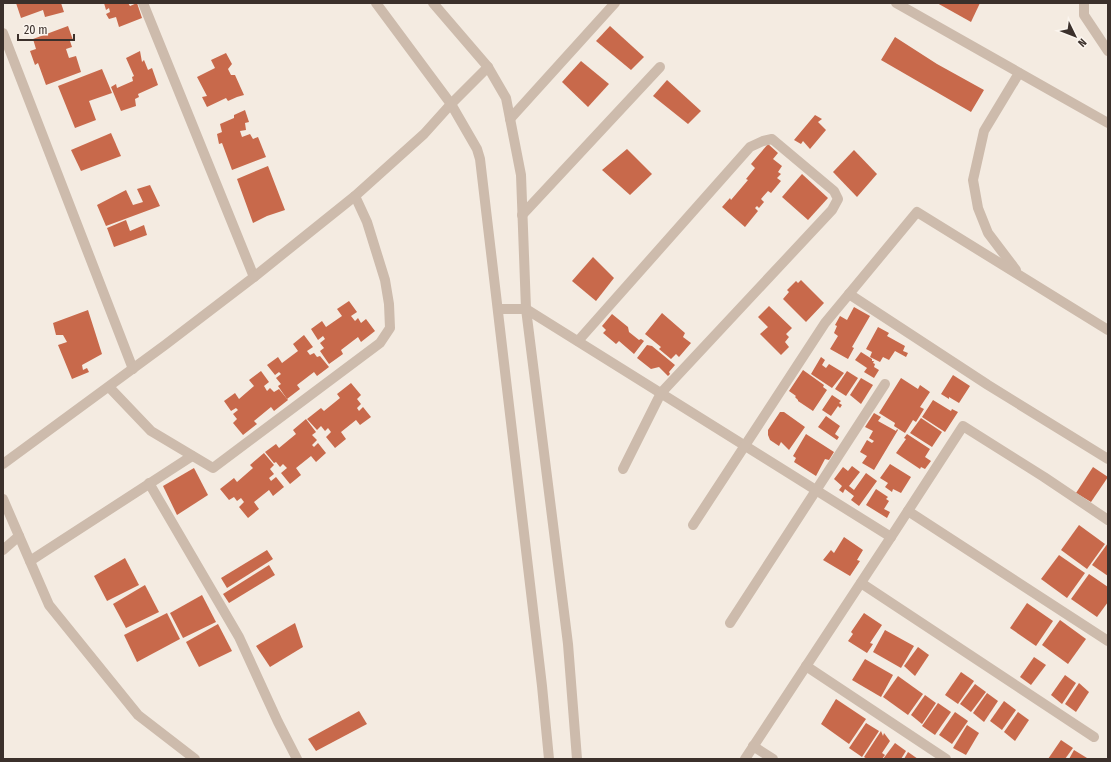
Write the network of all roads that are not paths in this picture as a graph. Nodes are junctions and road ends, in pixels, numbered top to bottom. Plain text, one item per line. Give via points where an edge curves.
1 (144, 3) edge
2 (376, 3) edge
3 (433, 3) edge
4 (615, 3) edge
5 (896, 3) edge
6 (1084, 3) edge
7 (3, 33) edge
8 (1108, 51) edge
9 (660, 66) dead end
10 (488, 67) junction
11 (1019, 73) junction
12 (451, 104) junction
13 (510, 119) junction
14 (1108, 123) edge
15 (355, 196) junction
16 (522, 215) junction
17 (1020, 275) junction
18 (254, 277) junction
19 (849, 294) junction
20 (498, 309) junction
21 (526, 309) junction
22 (1108, 330) edge
23 (578, 341) junction
24 (133, 369) junction
25 (885, 384) dead end
26 (109, 386) junction
27 (661, 393) junction
28 (745, 446) junction
29 (192, 456) junction
30 (1108, 459) edge
31 (3, 464) edge
32 (623, 469) dead end
33 (149, 483) junction
34 (816, 490) junction
35 (3, 498) edge
36 (908, 511) junction
37 (1108, 520) edge
38 (693, 525) dead end
39 (19, 536) junction
40 (891, 537) junction
41 (3, 550) edge
42 (30, 561) junction
43 (861, 583) junction
44 (730, 623) dead end
45 (1108, 641) edge
46 (806, 666) junction
47 (1094, 737) dead end
48 (753, 746) junction
49 (195, 759) edge
50 (297, 759) edge
51 (549, 759) edge
52 (577, 759) edge
53 (744, 759) edge
54 (773, 759) edge
55 (946, 759) edge

1 - 18 street
2 - 12 street
3 - 10 street
4 - 13 street
5 - 11 street
6 - 8 street via 1084,15
7 - 24 street
9 - 16 street
10 - 12 street
10 - 13 street via 506,98
11 - 14 street
11 - 17 street via 984,131 973,180 978,208 988,233
12 - 15 street via 424,134
12 - 20 street via 477,149 480,159
13 - 16 street via 521,175
15 - 18 street
15 - 29 street via 367,222 385,280 390,328 380,343 213,468
16 - 21 street
17 - 19 street via 918,212
17 - 22 street
18 - 24 street
19 - 28 street via 825,323
19 - 30 street via 988,385
20 - 21 street
20 - 51 street
21 - 23 street
21 - 52 street via 568,644
23 - 27 street
23 - 27 street via 750,147 772,139 834,191 838,199 832,210
24 - 26 street
25 - 34 street
26 - 29 street via 151,432
26 - 31 street
27 - 28 street
27 - 32 street
28 - 34 street
28 - 38 street
29 - 33 street
33 - 42 street
33 - 50 street via 239,637
34 - 40 street
34 - 44 street
35 - 39 street
36 - 37 street via 963,426 1044,476
36 - 40 street
36 - 45 street
39 - 41 street
39 - 42 street
40 - 43 street
42 - 49 street via 49,605 138,715
43 - 46 street
43 - 47 street
46 - 48 street
46 - 55 street
48 - 53 street
48 - 54 street

